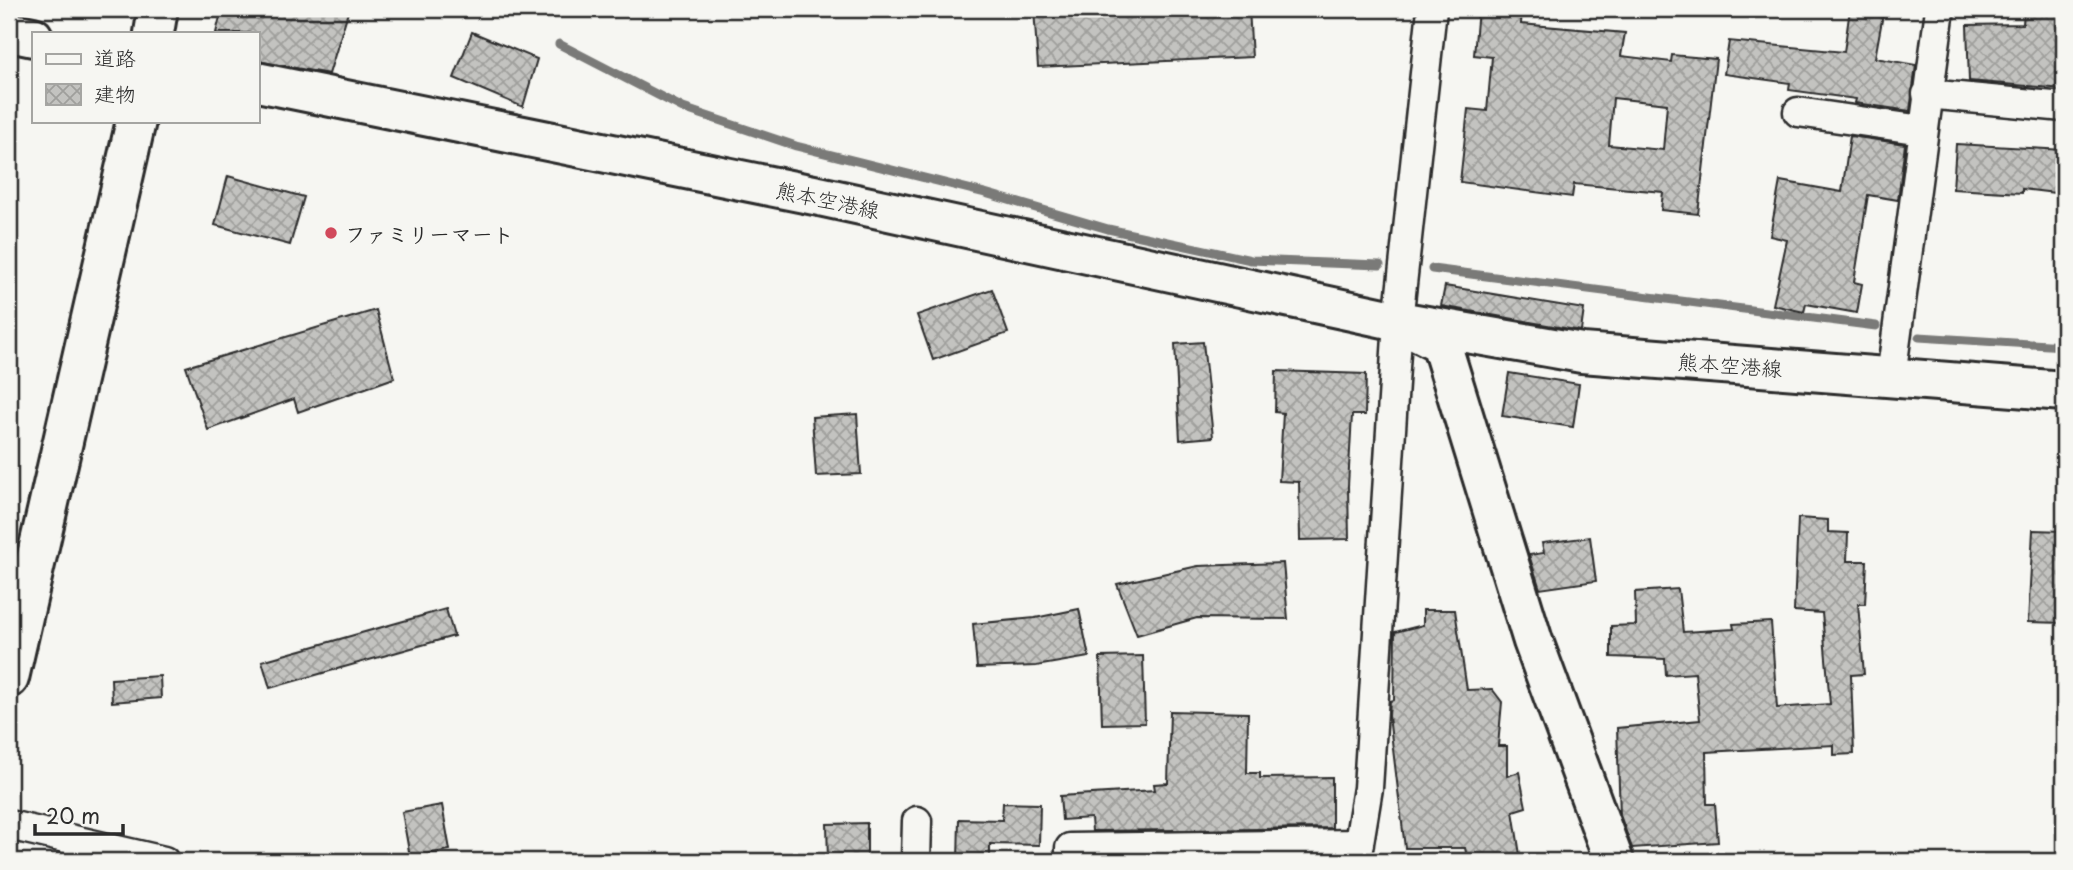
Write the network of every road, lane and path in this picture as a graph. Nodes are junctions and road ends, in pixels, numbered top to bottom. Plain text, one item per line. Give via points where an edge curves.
1 (159, 9) edge
2 (1432, 9) edge
3 (1940, 9) edge
4 (9, 32) edge
5 (154, 32) edge
6 (32, 37) edge
7 (259, 82) edge
8 (1927, 94) junction
9 (2064, 107) edge
10 (1798, 112) dead end
11 (136, 122) edge
12 (1922, 130) junction
13 (1398, 321) junction
14 (1891, 377) junction
15 (2064, 391) edge
16 (9, 677) edge
17 (916, 821) dead end
18 (9, 825) edge
19 (1357, 853) edge
20 (164, 861) edge
21 (916, 861) edge
22 (1070, 861) edge
23 (1614, 861) edge

1 - 5 main road
2 - 13 street
3 - 8 street
4 - 6 main road
7 - 13 main road, 熊本空港線 via 819,196
8 - 9 street
8 - 12 street
10 - 12 street
11 - 16 main road
12 - 14 street
13 - 14 main road, 熊本空港線 via 1582,353
13 - 19 street via 1368,788
13 - 23 main road, 熊本空港線 via 1441,343 1533,641
14 - 15 main road, 熊本空港線
17 - 21 street
18 - 20 street
19 - 22 street via 1070,848

